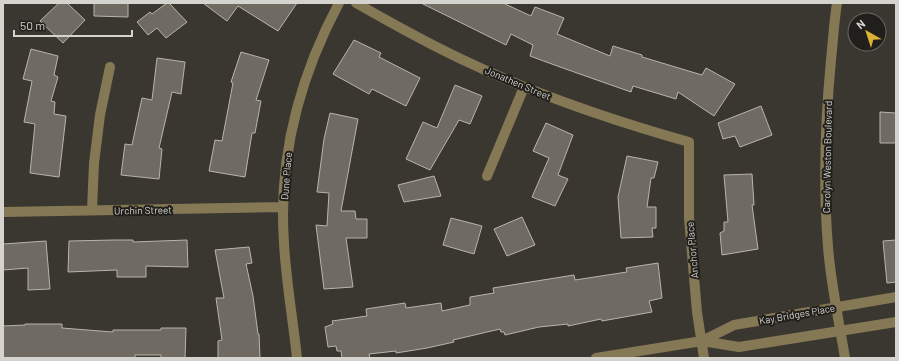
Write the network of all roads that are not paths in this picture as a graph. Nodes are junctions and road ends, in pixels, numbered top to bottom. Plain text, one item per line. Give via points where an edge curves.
1 (339, 3) edge
2 (356, 3) edge
3 (837, 3) edge
4 (110, 67) dead end
5 (524, 87) junction
6 (689, 142) joint
7 (487, 176) dead end
8 (283, 207) junction
9 (92, 210) junction
10 (3, 212) edge
11 (896, 297) edge
12 (836, 307) junction
13 (896, 322) edge
14 (840, 331) junction
15 (702, 341) junction
16 (297, 358) edge
17 (596, 358) edge
18 (704, 358) edge
19 (846, 358) edge

1 - 8 street, Dune Place via 308,69 296,108 288,149
2 - 5 street, Jonathen Street via 460,59
3 - 12 street, Carolyn Weston Boulevard via 825,139 824,194
4 - 9 street via 100,115
5 - 6 street, Jonathen Street via 586,111
5 - 7 street
6 - 15 street, Anchor Place via 689,218
8 - 9 street, Urchin Street
8 - 16 street, Dune Place via 284,243
9 - 10 street, Urchin Street
11 - 12 street, Kay Bridges Place
12 - 14 street, Carolyn Weston Boulevard
12 - 15 street, Kay Bridges Place via 734,325
13 - 14 street, Kay Bridges Place
14 - 15 street, Kay Bridges Place via 739,347
14 - 19 street, Carolyn Weston Boulevard
15 - 17 street, Kay Bridges Place
15 - 18 street, Anchor Place

